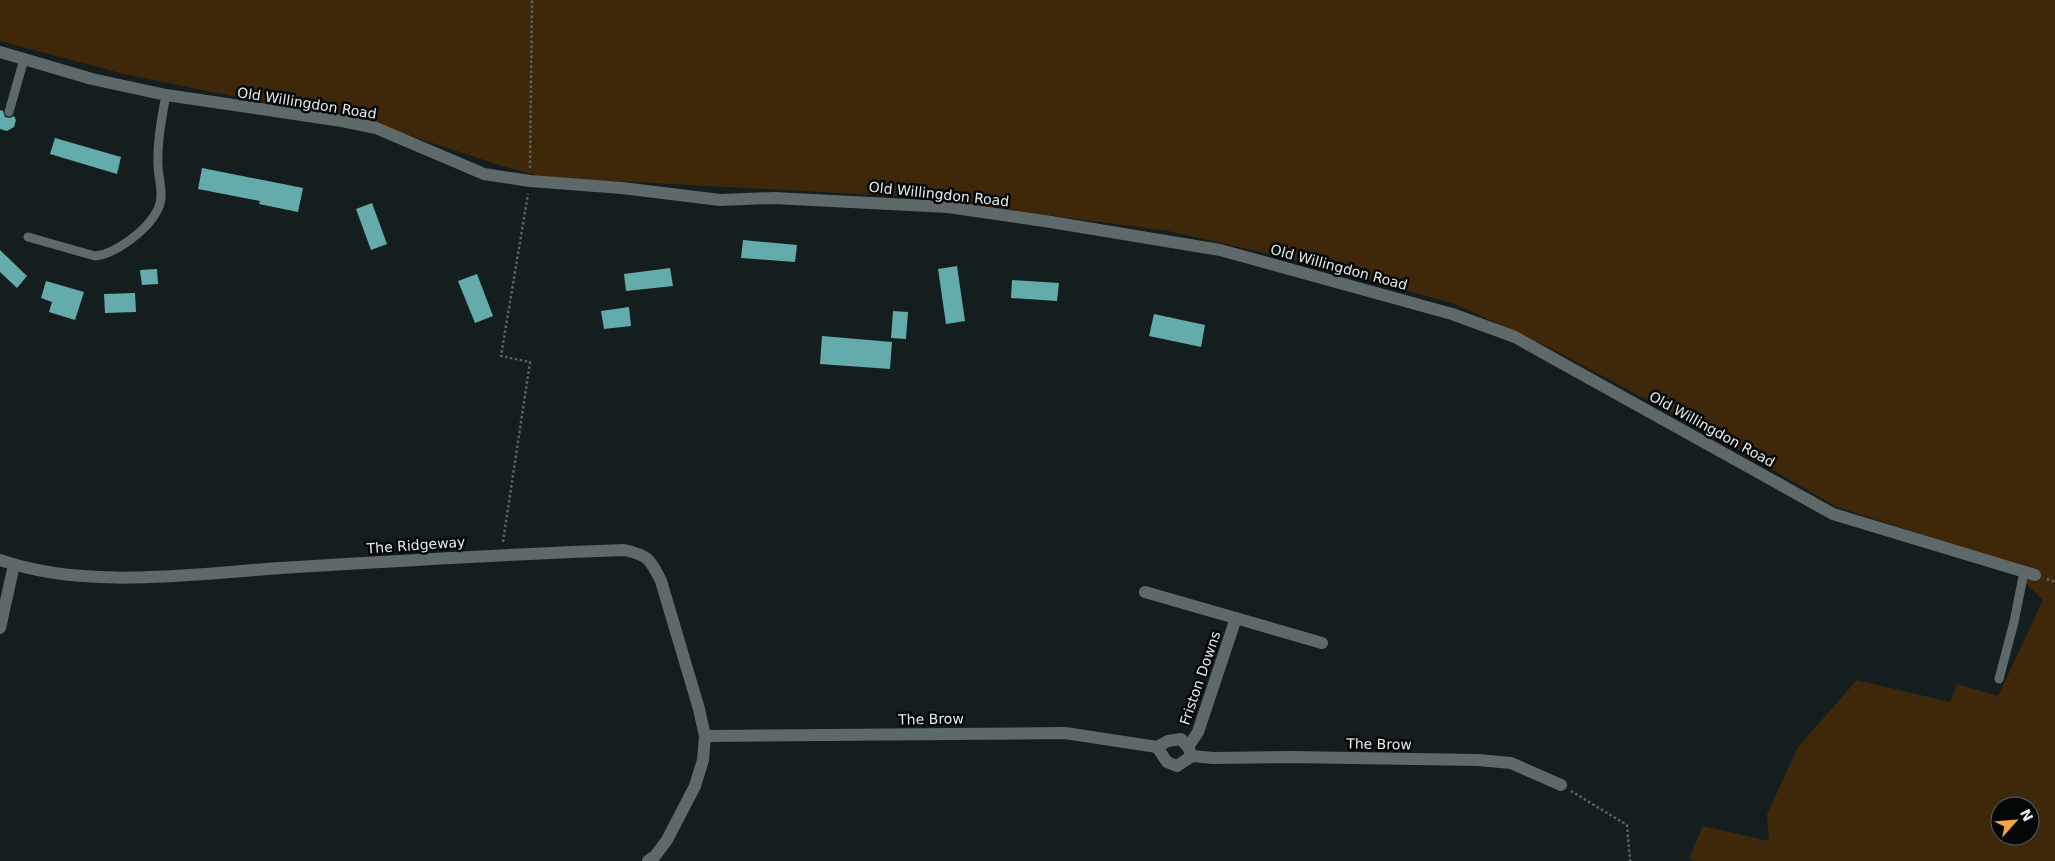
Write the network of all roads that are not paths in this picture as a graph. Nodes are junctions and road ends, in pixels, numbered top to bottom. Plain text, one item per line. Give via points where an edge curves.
1 (0, 52) edge
2 (24, 59) junction
3 (166, 95) junction
4 (9, 112) dead end
5 (28, 237) dead end
6 (0, 560) edge
7 (14, 565) junction
8 (2029, 574) joint
9 (1145, 592) dead end
10 (1236, 618) junction
11 (0, 628) edge
12 (1322, 643) dead end
13 (1999, 679) dead end
14 (705, 736) junction
15 (1157, 747) junction
16 (1190, 752) junction
17 (1561, 785) road end
18 (648, 861) edge

1 - 2 street, Old Willingdon Road
2 - 3 street, Old Willingdon Road
2 - 4 lane
3 - 5 lane via 158,164 161,194 158,209 149,223 131,240 103,256
3 - 8 street, Old Willingdon Road via 376,128 484,174 530,181 720,200 774,198 948,207 1220,250 1452,314 1515,337 1833,514
6 - 7 street, The Ridgeway
7 - 11 street
7 - 14 street, The Ridgeway via 90,578 501,554 624,550 641,554 652,564 661,581
8 - 13 lane
9 - 10 street, Friston Downs
10 - 12 street, Friston Downs
10 - 16 street, Friston Downs
14 - 15 street, The Brow via 1065,733
14 - 18 street, The Ridgeway via 703,760 695,786 667,840 656,856
15 - 16 street, The Brow via 1168,740 1181,739
15 - 16 street, The Brow via 1166,762 1177,766
16 - 17 street, The Brow via 1213,758 1478,760 1511,763

